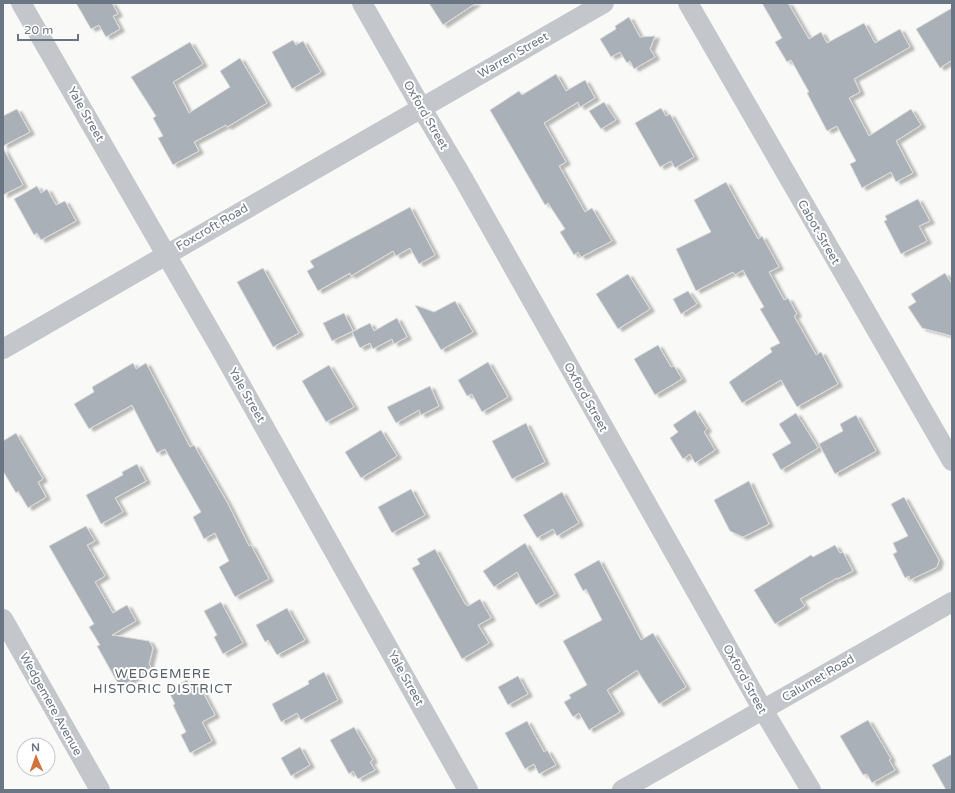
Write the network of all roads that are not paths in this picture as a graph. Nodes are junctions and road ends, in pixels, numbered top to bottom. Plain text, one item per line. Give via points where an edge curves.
1 (21, 3) edge
2 (362, 3) edge
3 (604, 3) edge
4 (688, 3) edge
5 (421, 107) junction
6 (166, 254) junction
7 (3, 348) edge
8 (952, 461) edge
9 (952, 602) edge
10 (3, 619) edge
11 (763, 710) junction
12 (100, 790) edge
13 (468, 790) edge
14 (622, 790) edge
15 (811, 790) edge

1 - 6 street, Yale Street
2 - 5 street, Oxford Street
3 - 5 street, Warren Street
4 - 8 street, Cabot Street
5 - 6 street, Foxcroft Road
5 - 11 street, Oxford Street
6 - 7 street, Foxcroft Road
6 - 13 street, Yale Street via 333,546
9 - 11 street, Calumet Road
10 - 12 street, Wedgemere Avenue
11 - 14 street, Calumet Road
11 - 15 street, Oxford Street

